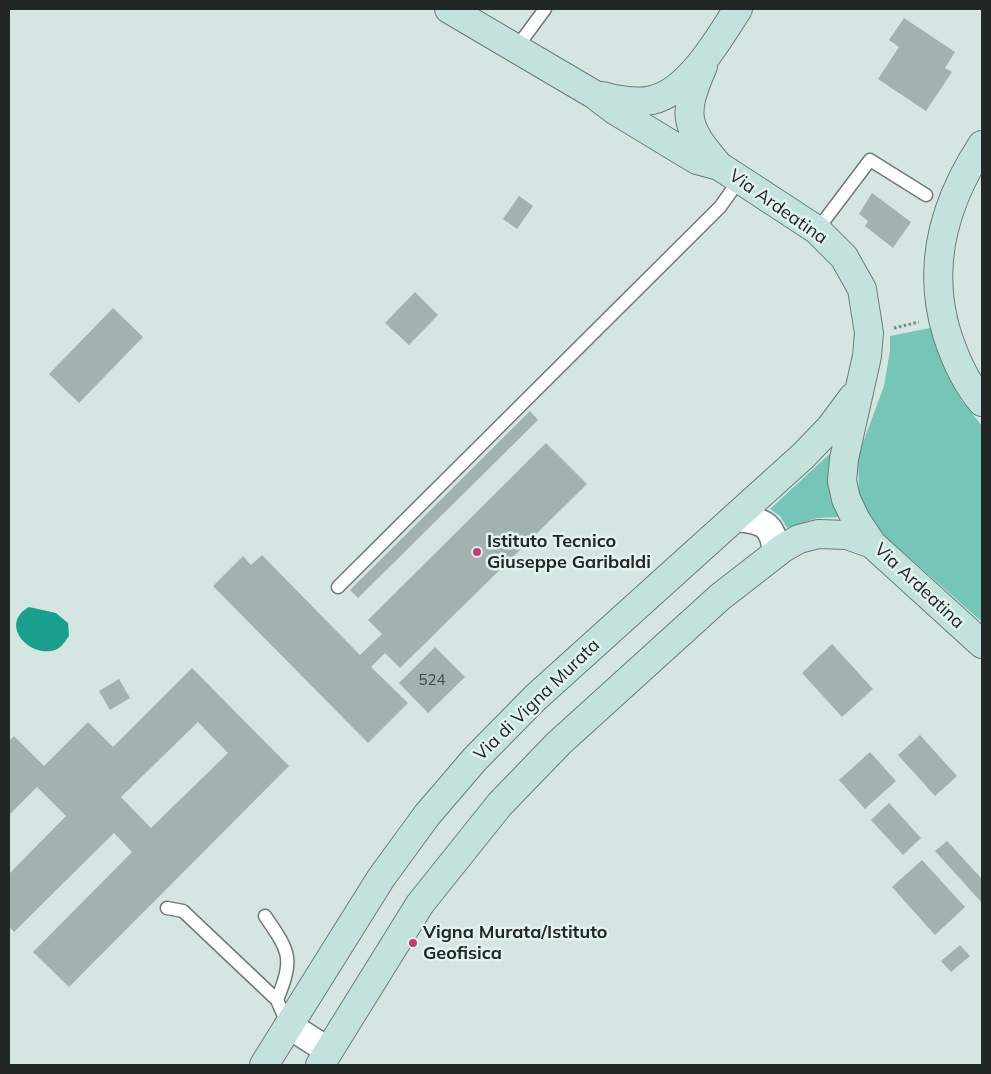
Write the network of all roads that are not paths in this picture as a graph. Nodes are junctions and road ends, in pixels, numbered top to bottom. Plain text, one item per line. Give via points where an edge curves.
1 (449, 9) edge
2 (545, 9) edge
3 (738, 9) edge
4 (517, 47) junction
5 (710, 51) junction
6 (596, 95) junction
7 (982, 145) edge
8 (729, 172) junction
9 (926, 196) dead end
10 (817, 230) junction
11 (862, 380) junction
12 (982, 402) edge
13 (734, 518) junction
14 (872, 544) junction
15 (784, 548) junction
16 (338, 587) dead end
17 (982, 644) edge
18 (167, 908) dead end
19 (264, 916) dead end
20 (277, 1000) junction
21 (288, 1025) junction
22 (325, 1058) edge
23 (264, 1065) edge

1 - 4 main road, Via Ardeatina
2 - 4 lane
3 - 5 main road
4 - 6 main road, Via Ardeatina
5 - 6 main road via 681,83 654,100 627,101
5 - 8 main road via 690,98 688,117 698,142
6 - 8 main road, Via Ardeatina via 616,111 698,160
7 - 12 main road via 959,185 945,220 939,245 937,287 953,353 964,377
8 - 10 main road, Via Ardeatina
8 - 16 lane via 720,207
9 - 10 lane via 870,160
10 - 11 main road, Via Ardeatina via 836,248 857,278 865,300 869,333
11 - 13 main road, Via di Vigna Murata via 830,428
11 - 14 main road, Via Ardeatina via 842,480 850,510
13 - 15 street via 760,522
13 - 21 main road, Via di Vigna Murata via 535,698 475,759 427,815 381,878
14 - 15 main road via 847,535 832,534 812,535
14 - 17 main road, Via Ardeatina
15 - 22 main road via 720,597 559,743 500,804 420,904
18 - 20 lane via 183,911
19 - 20 lane via 288,956 288,971
20 - 21 lane
21 - 22 street
21 - 23 main road, Via di Vigna Murata

